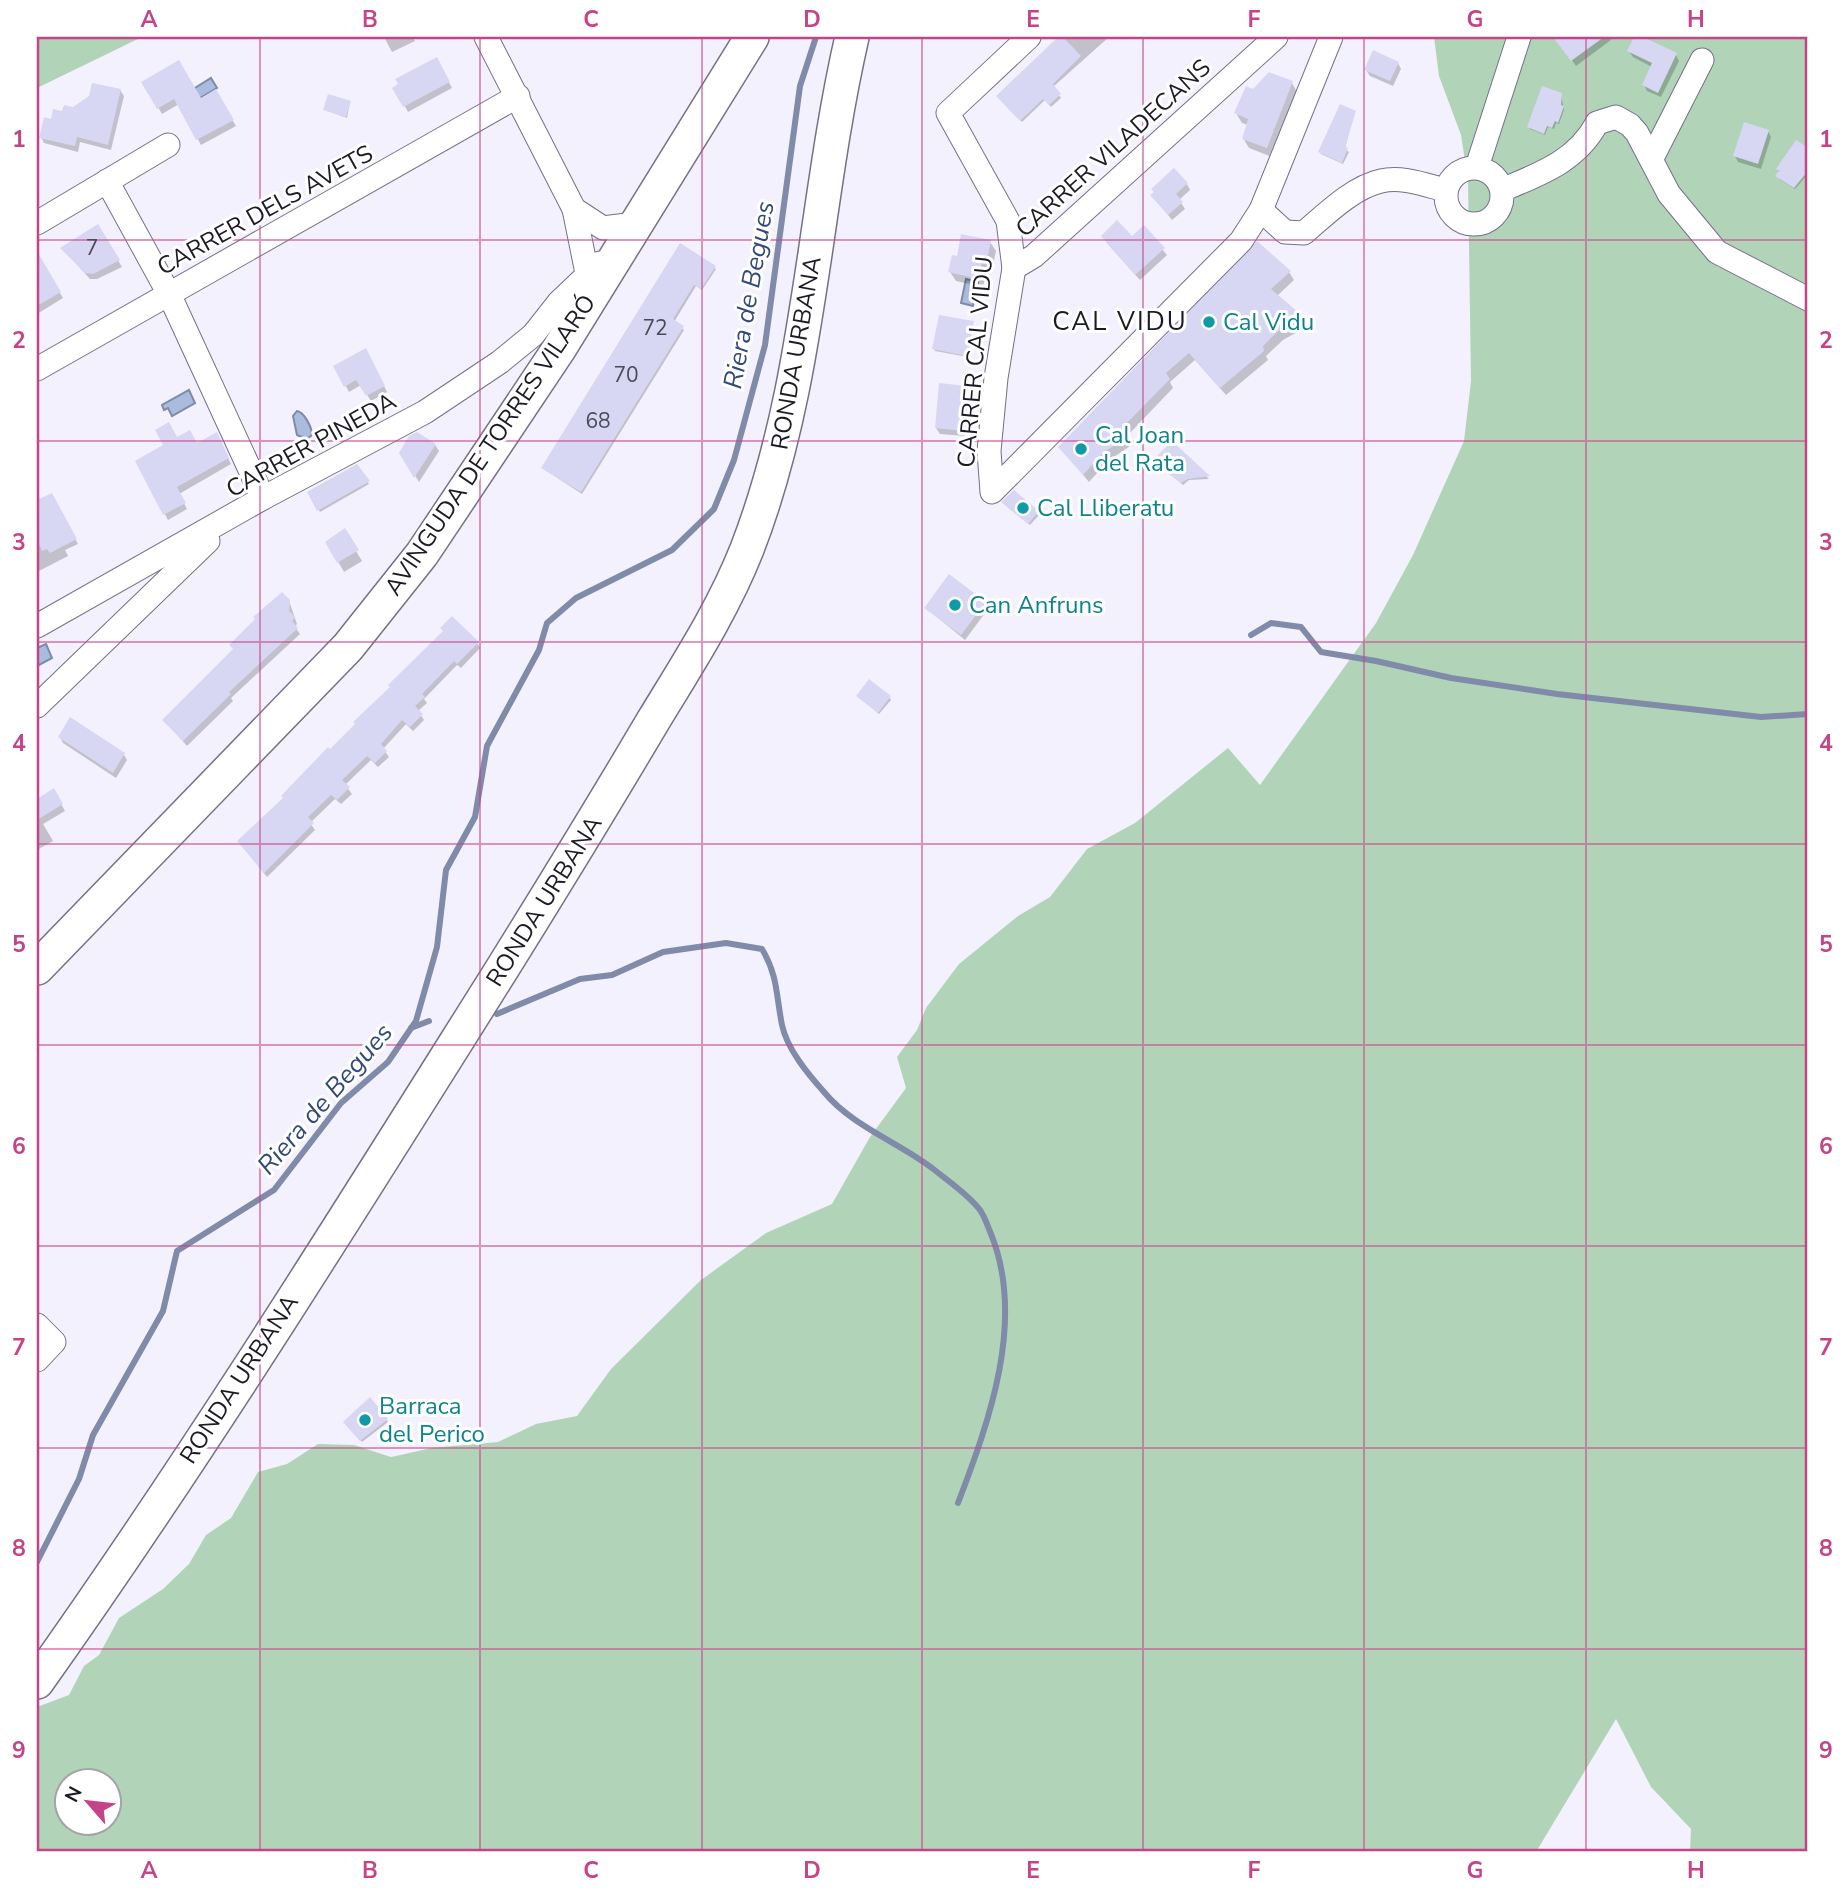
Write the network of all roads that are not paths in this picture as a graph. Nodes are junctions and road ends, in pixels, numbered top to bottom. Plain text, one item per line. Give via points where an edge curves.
1 (486, 37) edge
2 (752, 37) edge
3 (852, 37) edge
4 (1029, 37) edge
5 (1276, 37) edge
6 (1331, 37) edge
7 (1519, 37) edge
8 (1702, 60) dead end
9 (518, 96) junction
10 (168, 145) dead end
11 (1651, 158) junction
12 (1477, 167) junction
13 (107, 181) junction
14 (1445, 190) junction
15 (1502, 190) junction
16 (575, 209) junction
17 (1261, 211) junction
18 (37, 223) edge
19 (635, 224) junction
20 (1014, 268) junction
21 (588, 278) junction
22 (169, 294) junction
23 (1808, 299) edge
24 (37, 369) edge
25 (263, 498) junction
26 (231, 519) junction
27 (37, 626) edge
28 (37, 706) edge
29 (37, 968) edge
30 (37, 1325) edge
31 (37, 1360) edge
32 (37, 1682) edge

1 - 9 street
2 - 19 main road, AVINGUDA DE TORRES VILARÓ
3 - 32 main road, RONDA URBANA via 800,362 779,455 721,605 600,811 279,1320
4 - 20 street, CARRER CAL VIDU via 948,113 1008,221
5 - 20 street, CARRER VILADECANS via 1034,256
6 - 17 street
7 - 12 street
8 - 11 street
9 - 16 street
9 - 22 street, CARRER DELS AVETS
10 - 13 street
11 - 15 street via 1630,125 1609,117 1597,123 1566,160
11 - 23 street via 1669,194 1717,252
12 - 14 street via 1453,176
12 - 15 street via 1491,173
13 - 18 street
13 - 22 street
14 - 15 street via 1451,214 1472,225 1489,221 1500,209
14 - 17 street via 1412,181 1380,181 1352,195 1304,233 1285,232
16 - 19 street via 603,228
16 - 21 street
17 - 20 street, CARRER CAL VIDU via 1241,241 992,492 989,451 996,378
19 - 21 street, CARRER PINEDA
19 - 29 main road, AVINGUDA DE TORRES VILARÓ via 559,349 422,554 348,647
21 - 25 street, CARRER PINEDA via 559,302 534,335 500,362 425,412
22 - 24 street, CARRER DELS AVETS
22 - 25 street
25 - 26 street, CARRER PINEDA
26 - 27 street, CARRER PINEDA
26 - 28 street
30 - 31 street via 54,1342

